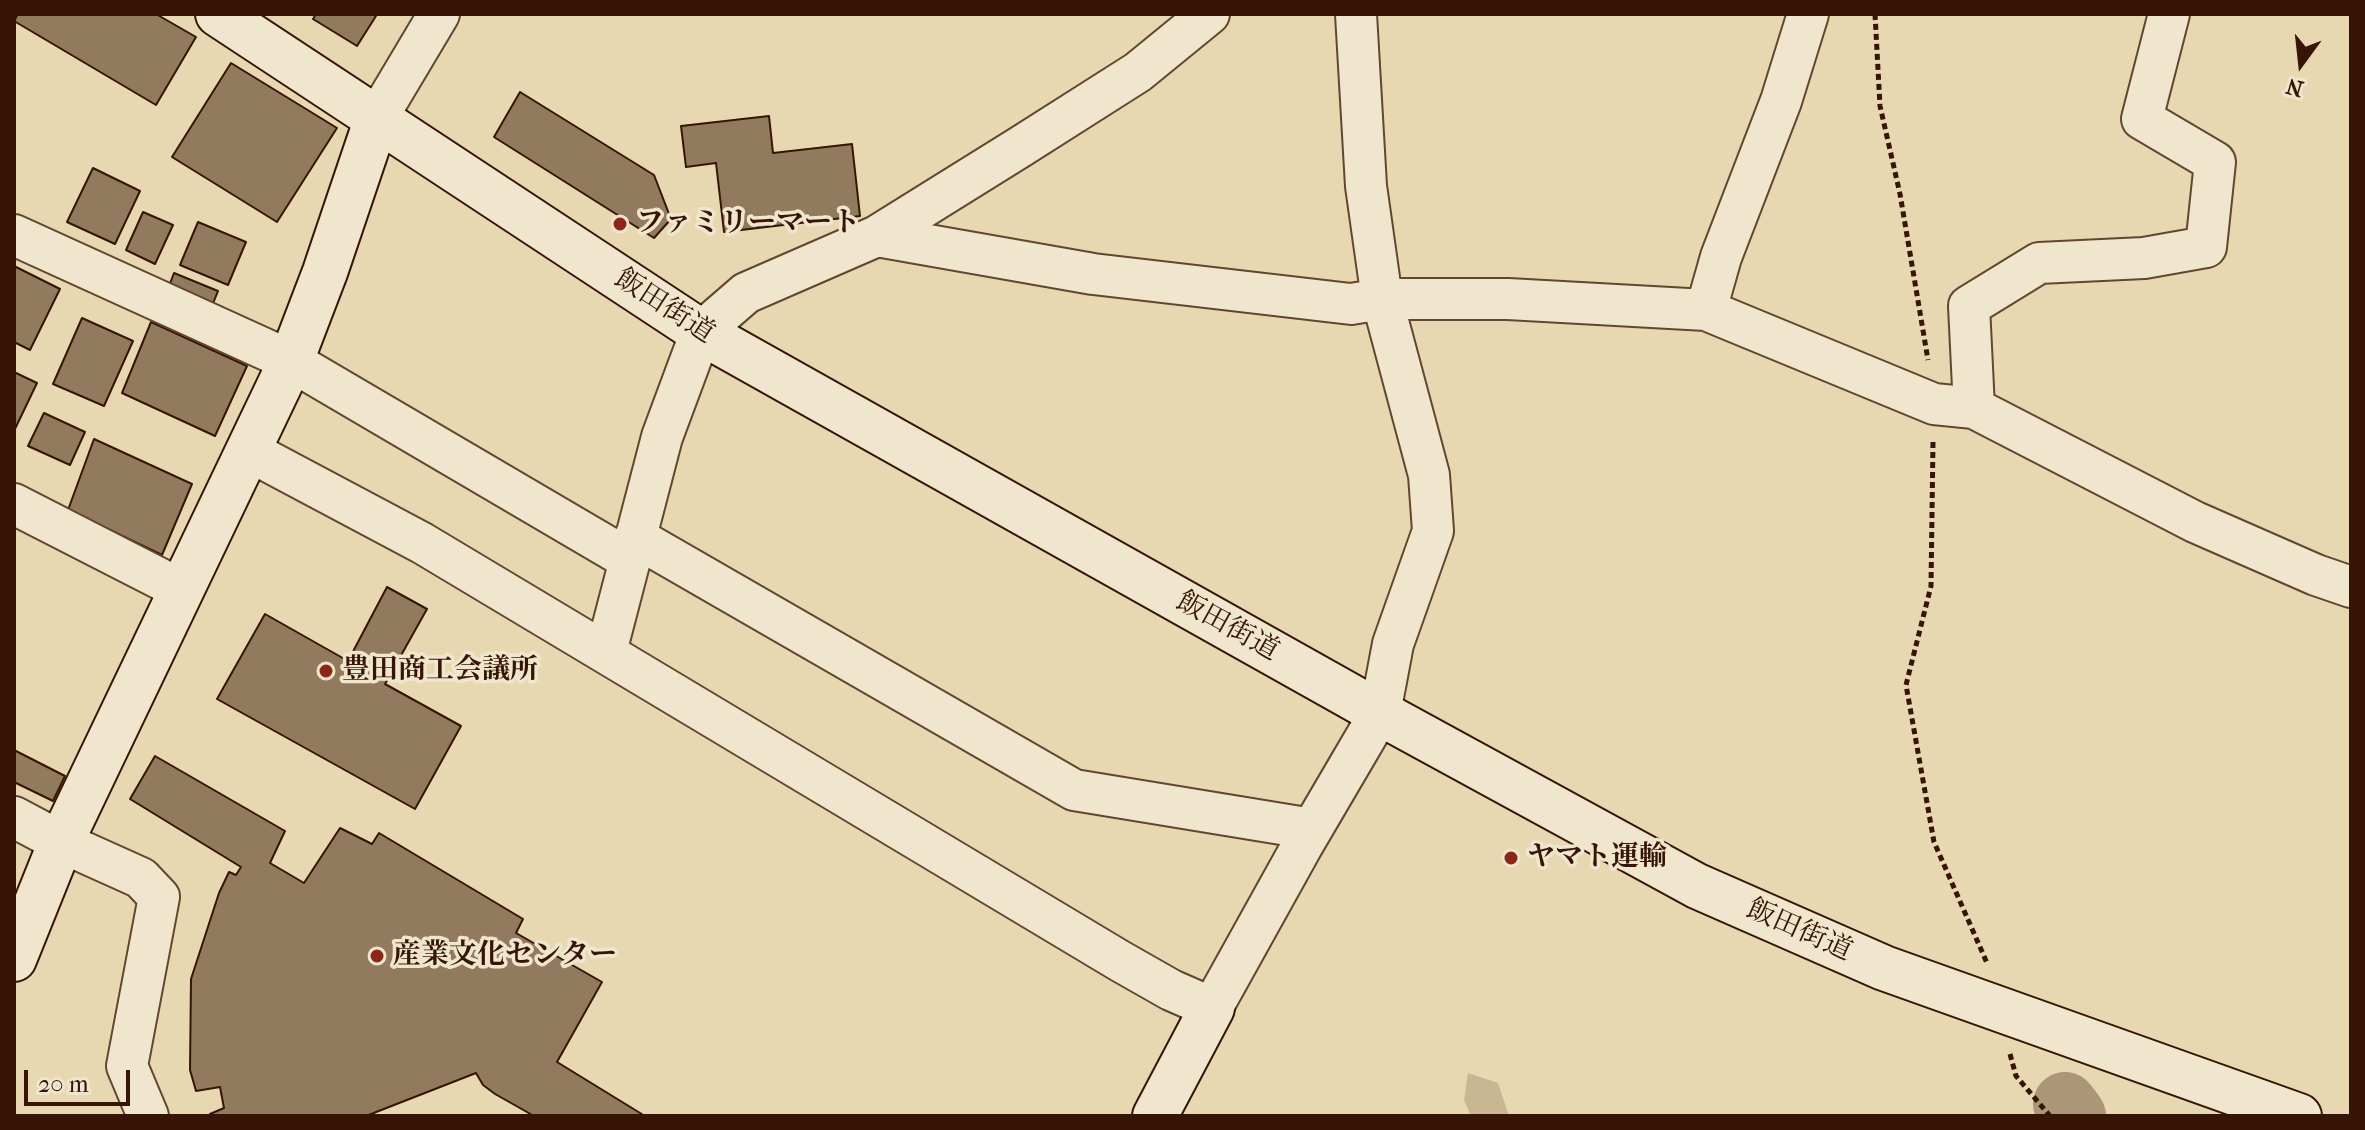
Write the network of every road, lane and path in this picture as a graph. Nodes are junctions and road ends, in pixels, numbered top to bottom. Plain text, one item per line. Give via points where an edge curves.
1 (218, 14) edge
2 (439, 14) edge
3 (1209, 14) edge
4 (1356, 14) edge
5 (1808, 14) edge
6 (1875, 14) edge
7 (2169, 14) edge
8 (377, 118) junction
9 (14, 235) edge
10 (877, 236) junction
11 (1382, 299) junction
12 (1706, 310) junction
13 (701, 332) junction
14 (291, 361) junction
15 (1934, 404) junction
16 (1974, 408) junction
17 (249, 451) junction
18 (14, 504) edge
19 (633, 549) junction
20 (2351, 587) edge
21 (182, 590) junction
22 (606, 652) junction
23 (1380, 713) junction
24 (14, 817) edge
25 (1312, 829) junction
26 (61, 842) junction
27 (14, 959) edge
28 (1989, 966) dead end
29 (1212, 1008) junction
30 (2007, 1044) dead end
31 (148, 1116) edge
32 (1155, 1116) edge
33 (2050, 1116) edge
34 (2299, 1116) edge

1 - 8 main road, 飯田街道
2 - 8 street
3 - 10 street via 1138,72
4 - 11 street via 1366,186
5 - 12 street
6 - 15 path via 1880,106
7 - 16 street via 2142,119 2215,162 2206,247 2144,258 2039,263 1969,306
8 - 13 main road, 飯田街道
8 - 14 main road
9 - 14 street
10 - 11 street via 1093,274 1351,304
10 - 13 street via 746,293
11 - 12 street via 1508,299
11 - 23 street via 1429,475 1433,531 1393,644
12 - 15 street
13 - 19 street via 662,437
13 - 23 main road, 飯田街道
14 - 17 main road
14 - 19 street
15 - 16 street
15 - 28 path via 1931,586 1906,685 1934,842
16 - 20 street via 2195,522
17 - 21 main road
17 - 22 street via 422,543
18 - 21 street
19 - 22 street
19 - 25 street via 1074,790
21 - 26 main road
22 - 29 street via 1133,968
23 - 25 street
23 - 34 main road, 飯田街道 via 1697,886 1884,968
24 - 26 street
25 - 29 street
26 - 27 main road
26 - 31 street via 141,878 159,897 127,1066
29 - 32 main road
30 - 33 path via 2016,1076

